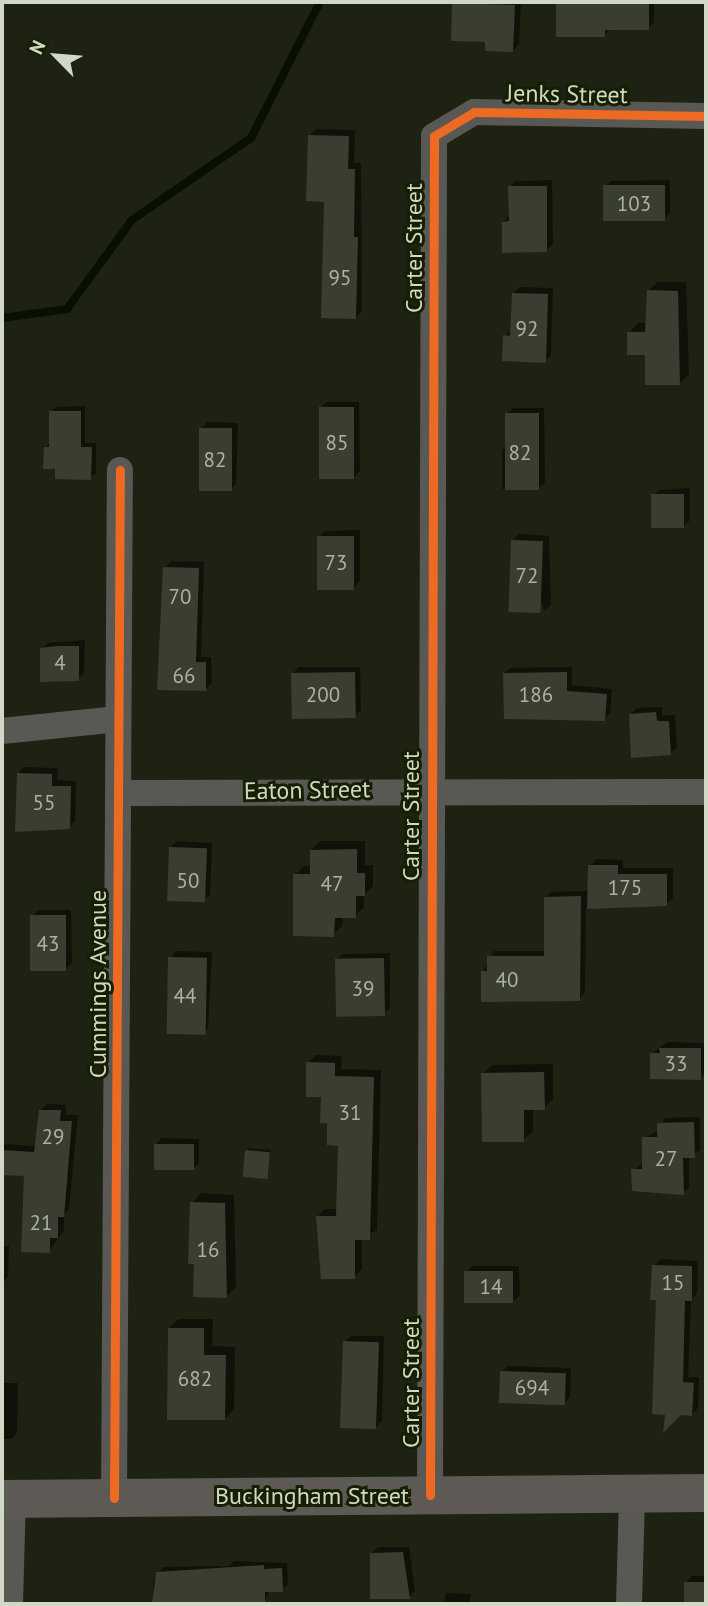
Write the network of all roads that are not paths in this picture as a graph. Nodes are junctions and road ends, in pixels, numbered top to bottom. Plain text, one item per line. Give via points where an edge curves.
1 (706, 117) edge
2 (434, 136) joint
3 (120, 470) dead end
4 (118, 719) junction
5 (2, 731) edge
6 (430, 789) junction
7 (706, 792) edge
8 (118, 793) junction
9 (706, 1493) edge
10 (632, 1494) junction
11 (430, 1495) junction
12 (114, 1498) junction
13 (7, 1499) edge
14 (10, 1604) edge
15 (629, 1604) edge

1 - 2 street, Jenks Street via 474,112
2 - 6 street, Carter Street
3 - 4 street, Cummings Avenue
4 - 5 street
4 - 8 street, Cummings Avenue
6 - 7 street, Eaton Street
6 - 8 street, Eaton Street
6 - 11 street, Carter Street
8 - 12 street, Cummings Avenue
9 - 10 main road, Buckingham Street
10 - 11 main road, Buckingham Street
10 - 15 street
11 - 12 main road, Buckingham Street
12 - 13 main road, Buckingham Street
13 - 14 street

